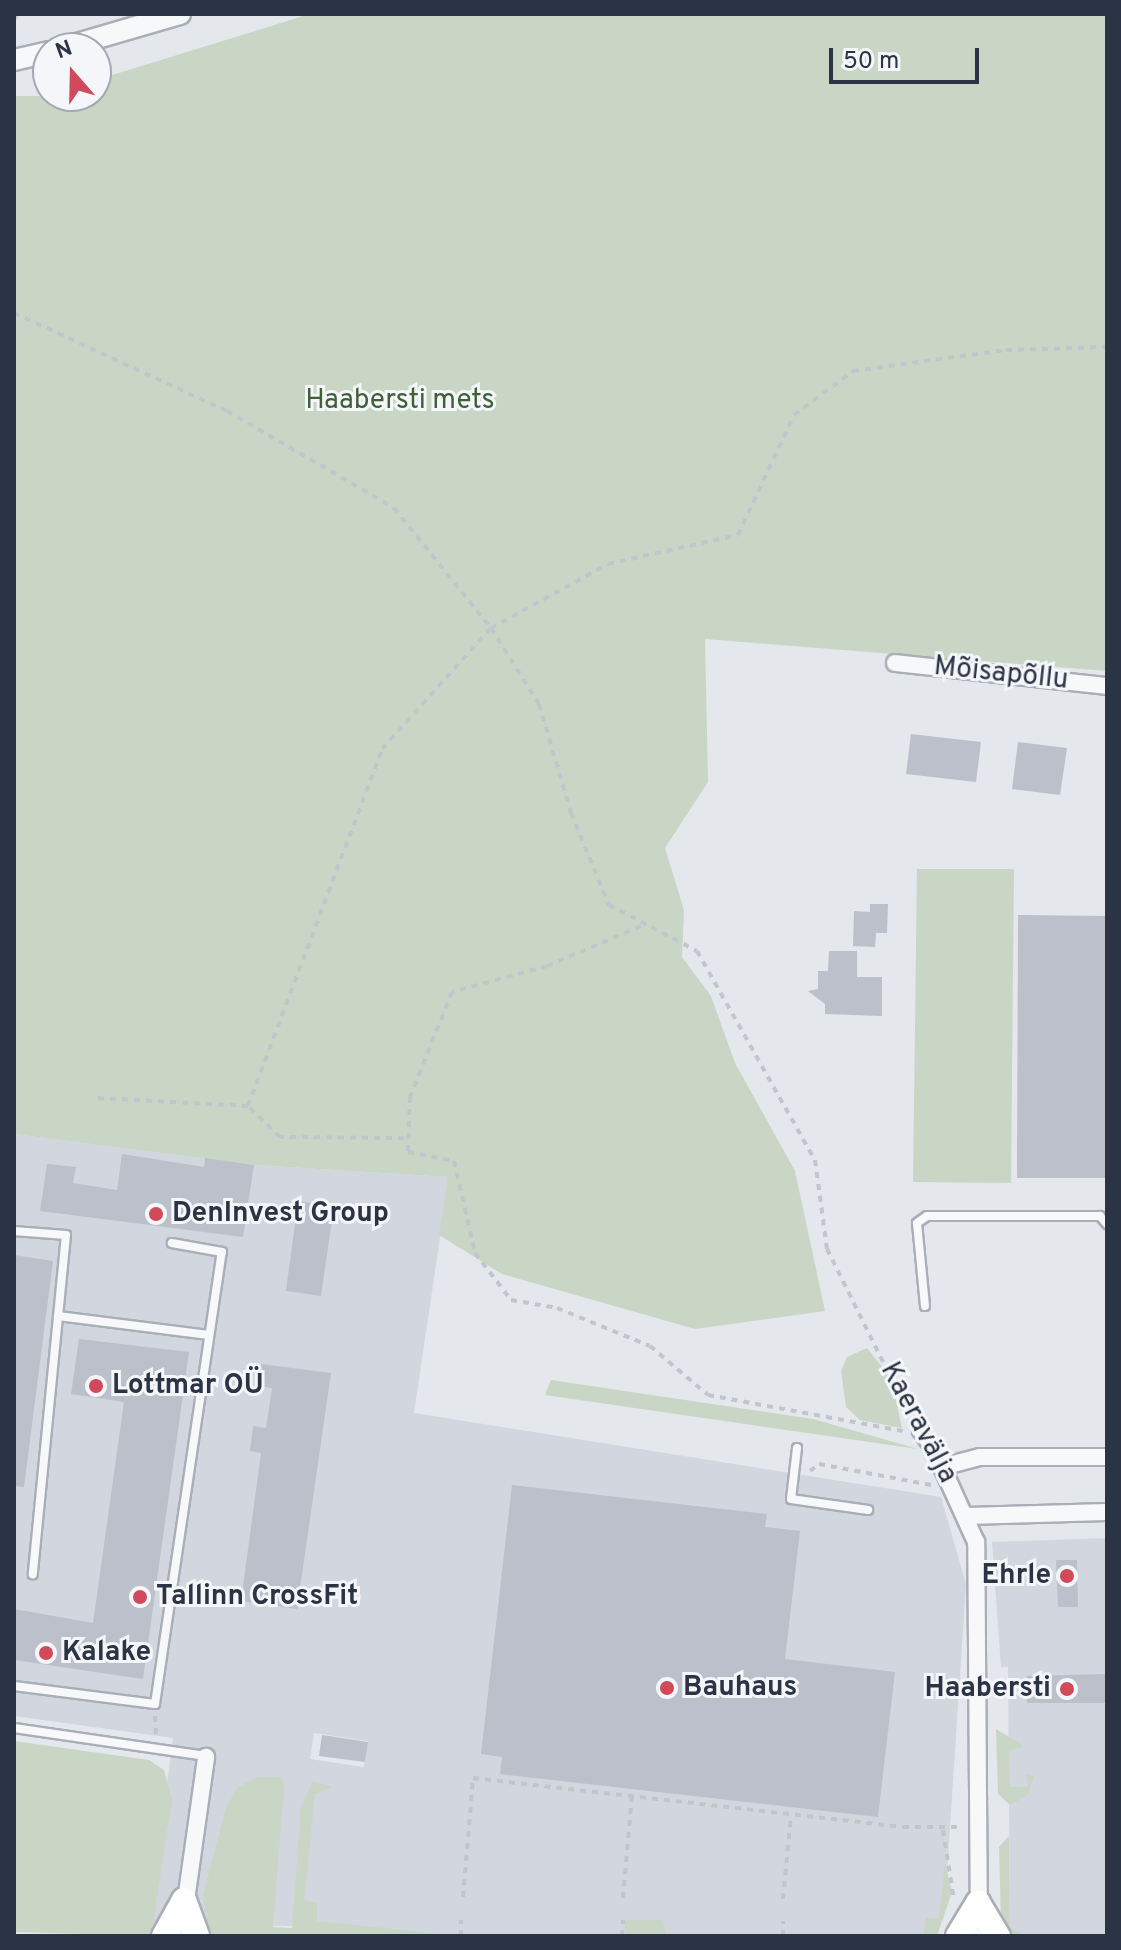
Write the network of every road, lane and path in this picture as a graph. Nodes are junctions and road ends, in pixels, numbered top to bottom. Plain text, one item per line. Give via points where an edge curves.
1 (17, 14) edge
2 (180, 14) edge
3 (14, 20) edge
4 (112, 34) edge
5 (14, 313) edge
6 (1107, 347) edge
7 (491, 628) junction
8 (895, 663) dead end
9 (1107, 686) edge
10 (641, 926) junction
11 (98, 1098) dead end
12 (248, 1106) junction
13 (405, 1138) junction
14 (1107, 1224) edge
15 (14, 1231) edge
16 (172, 1243) dead end
17 (925, 1306) dead end
18 (58, 1316) junction
19 (209, 1335) junction
20 (917, 1432) junction
21 (797, 1448) dead end
22 (1107, 1457) edge
23 (942, 1467) junction
24 (810, 1471) dead end
25 (936, 1490) dead end
26 (868, 1510) dead end
27 (1107, 1512) edge
28 (967, 1516) junction
29 (33, 1574) dead end
30 (14, 1686) edge
31 (155, 1704) junction
32 (14, 1728) edge
33 (157, 1749) junction
34 (206, 1757) joint
35 (632, 1796) junction
36 (791, 1816) junction
37 (965, 1821) dead end
38 (943, 1830) junction
39 (463, 1897) dead end
40 (623, 1898) dead end
41 (783, 1899) dead end
42 (184, 1900) junction
43 (978, 1903) junction
44 (461, 1920) dead end
45 (623, 1920) dead end
46 (783, 1921) dead end
47 (956, 1926) edge
48 (164, 1936) edge
49 (181, 1936) edge
50 (197, 1936) edge
51 (461, 1936) edge
52 (622, 1936) edge
53 (783, 1936) edge
54 (979, 1936) edge
55 (998, 1936) edge

1 - 3 path
2 - 4 street
5 - 7 path via 227,411 394,508
6 - 7 path via 1006,350 853,371 794,415 738,535 608,564
7 - 10 path via 539,704 595,877 609,905
7 - 12 path via 382,749
8 - 9 street, Mõisapõllu
10 - 13 path via 577,956 452,992 410,1097
10 - 20 path, Kaeravälja via 697,951 815,1160 827,1249
11 - 12 path
12 - 13 path via 280,1137
13 - 20 path via 408,1152 423,1160 454,1161 475,1253 511,1300 557,1308 650,1346 708,1395 880,1431
14 - 17 lane via 1100,1216 927,1216 917,1223
15 - 18 lane via 66,1235
16 - 19 lane via 222,1252
18 - 19 lane
18 - 29 lane
19 - 31 lane
20 - 23 lane, Kaeravälja
21 - 26 lane via 791,1499
22 - 23 street via 980,1457
23 - 28 street, Kaeravälja
24 - 25 path via 819,1464 909,1477
27 - 28 street
28 - 43 street, Kaeravälja via 976,1542 982,1709
30 - 31 lane
31 - 33 path
32 - 33 lane
33 - 34 lane
34 - 42 street
35 - 36 path
35 - 39 path via 473,1778
35 - 40 path
36 - 38 path
36 - 41 path
37 - 38 path
38 - 47 path via 942,1860 954,1867
42 - 48 main road
42 - 49 street
42 - 50 main road
43 - 47 main road
43 - 54 street, Kaeravälja
43 - 55 main road
44 - 51 path
45 - 52 path
46 - 53 path

